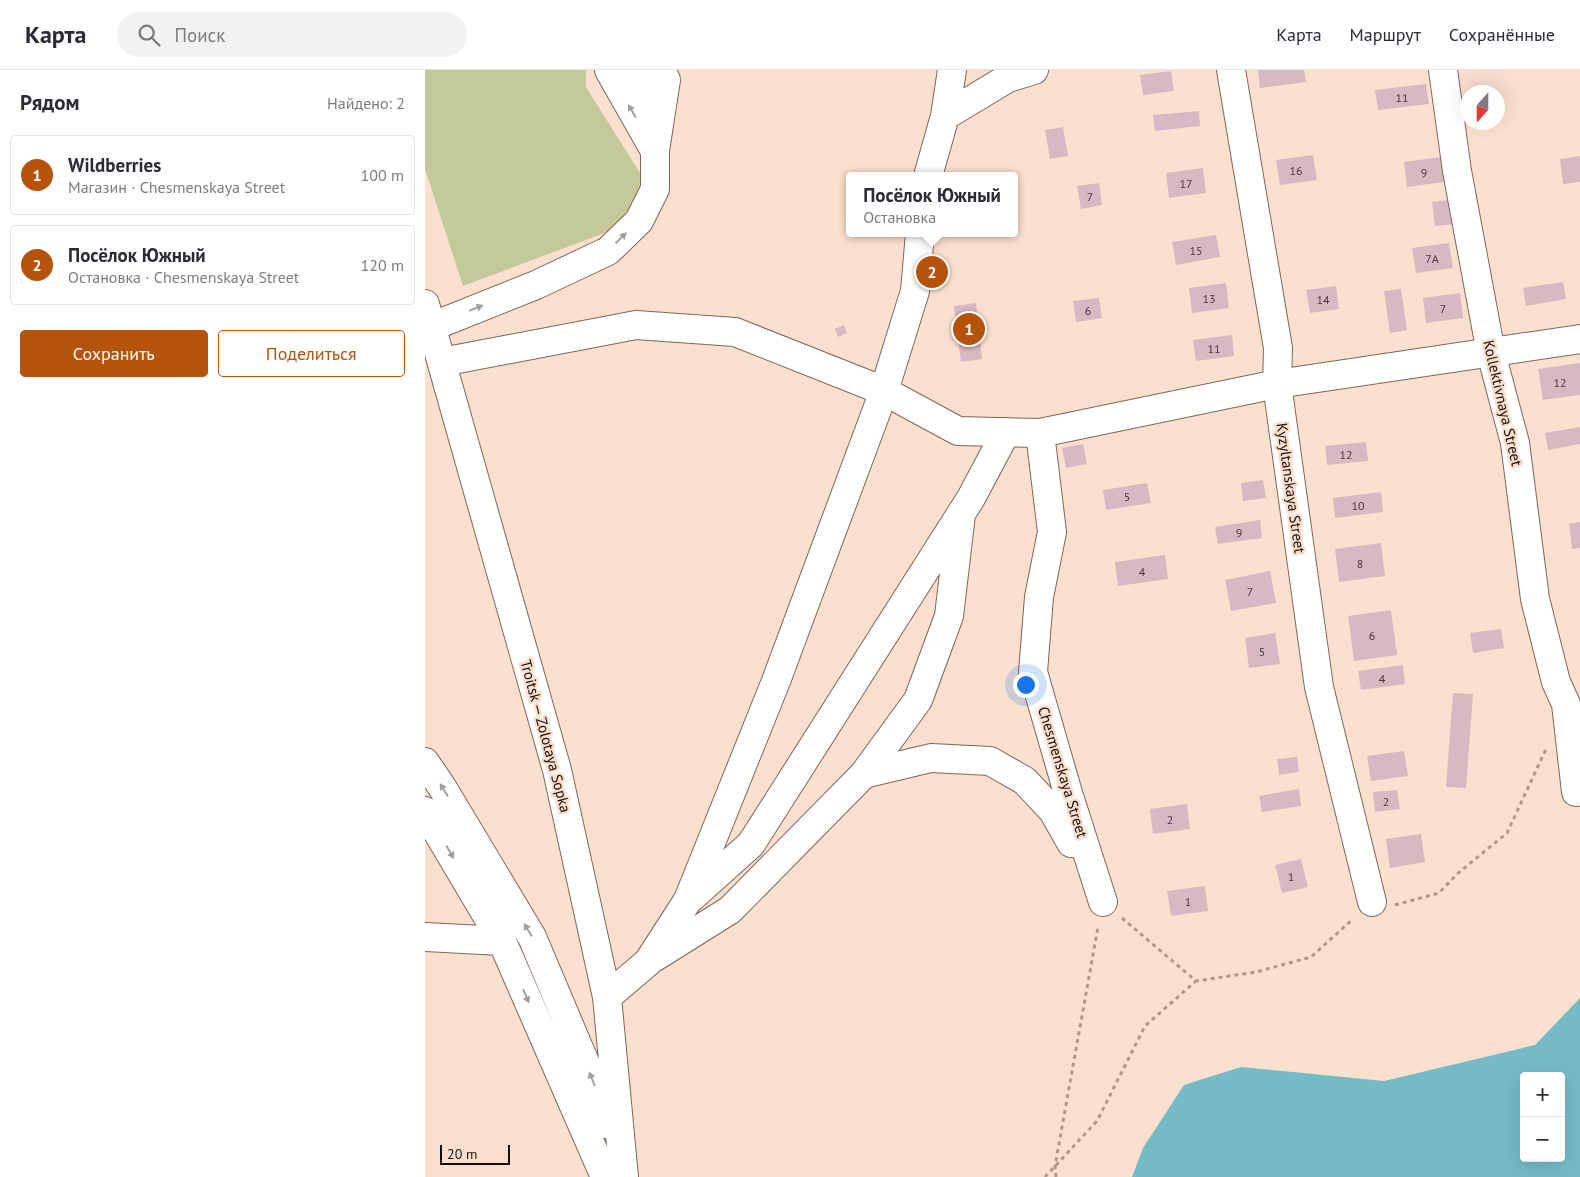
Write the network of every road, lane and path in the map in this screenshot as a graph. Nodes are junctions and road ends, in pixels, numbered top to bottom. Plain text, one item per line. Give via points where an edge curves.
1 (609, 70) edge
2 (633, 70) edge
3 (661, 70) edge
4 (952, 70) edge
5 (1034, 70) edge
6 (1231, 70) edge
7 (1443, 70) edge
8 (1003, 74) edge
9 (945, 116) junction
10 (660, 118) junction
11 (655, 151) junction
12 (929, 172) edge
13 (920, 237) edge
14 (428, 316) edge
15 (1580, 339) edge
16 (1491, 354) junction
17 (442, 362) junction
18 (1277, 384) junction
19 (884, 391) junction
20 (1006, 432) junction
21 (1040, 433) junction
22 (961, 514) junction
23 (1568, 681) edge
24 (1546, 747) dead end
25 (425, 762) edge
26 (864, 774) junction
27 (1576, 792) dead end
28 (425, 811) edge
29 (688, 900) junction
30 (1103, 902) junction
31 (1372, 902) junction
32 (425, 937) edge
33 (503, 941) junction
34 (648, 962) junction
35 (1196, 981) junction
36 (607, 997) junction
37 (1055, 1166) junction
38 (605, 1177) edge
39 (617, 1177) edge
40 (624, 1177) edge
41 (1045, 1177) edge
42 (1056, 1177) edge

11 -> 1 street
2 - 10 street
3 - 10 street via 665,80
4 - 9 street
5 - 8 street
6 - 18 street, Kyzyltanskaya Street via 1278,348
7 - 16 street, Kollektivnaya Street via 1457,171
8 - 9 street
9 - 12 street
10 - 11 street
14 -> 11 street via 536,285 608,251 639,221 655,189
13 - 19 street via 915,291
14 - 17 street, Troitsk — Zolotaya Sopka
15 - 16 street
16 - 18 street
16 - 23 street, Kollektivnaya Street via 1515,443 1535,599
17 - 19 street via 636,325 656,326 735,332
17 - 36 street, Troitsk — Zolotaya Sopka via 557,770
18 - 21 street
18 - 31 street, Kyzyltanskaya Street via 1319,687
19 - 20 street via 958,431
19 - 29 street via 776,681
20 - 21 street
20 - 22 street
21 - 30 street, Chesmenskaya Street via 1052,532 1039,597 1033,672
22 - 26 street via 949,616 918,700
22 - 29 street via 751,844
23 - 27 street, Kollektivnaya Street via 1566,704
24 - 31 path via 1507,833 1439,893 1398,906
39 -> 25 street via 597,1091 532,937
26 - 30 street via 931,758 990,761 1025,781 1053,810
26 - 34 street via 730,910
28 -> 33 street
29 - 34 street
30 - 35 path
30 - 37 path
31 - 35 path via 1311,957 1256,972
32 - 33 street
33 -> 38 street
34 - 36 street
35 - 37 path via 1145,1026 1097,1121
36 - 40 street, Troitsk — Zolotaya Sopka
37 - 41 path
37 - 42 path

